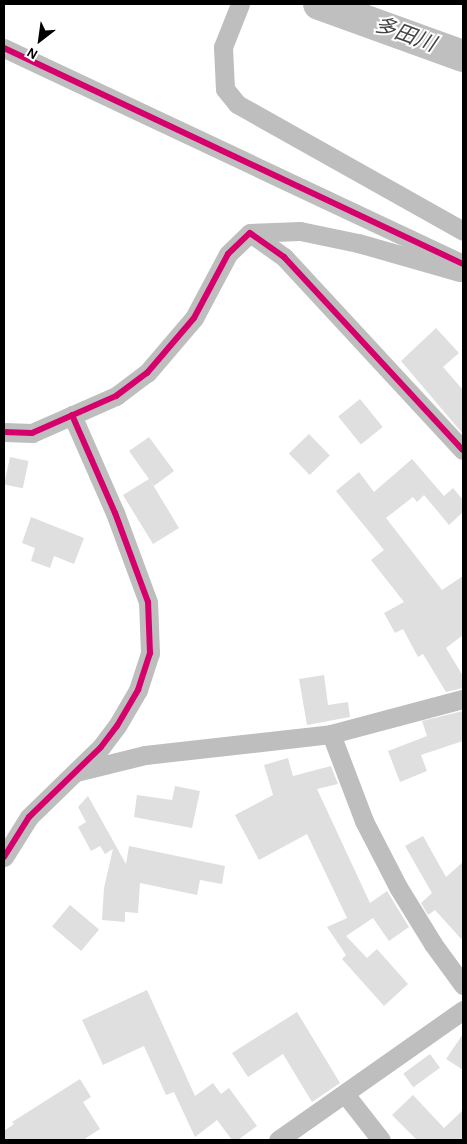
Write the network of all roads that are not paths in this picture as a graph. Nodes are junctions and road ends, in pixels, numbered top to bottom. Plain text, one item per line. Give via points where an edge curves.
1 (240, 4) edge
2 (4, 48) edge
3 (463, 231) edge
4 (250, 233) junction
5 (463, 264) edge
6 (463, 274) edge
7 (72, 416) junction
8 (4, 432) edge
9 (463, 450) edge
10 (463, 699) edge
11 (331, 734) junction
12 (75, 772) junction
13 (4, 857) edge
14 (463, 985) edge
15 (463, 1010) edge
16 (346, 1094) junction
17 (278, 1140) edge
18 (381, 1140) edge

1 - 3 street via 223,47 225,89 237,104
2 - 5 street
4 - 6 street via 300,231 358,243
4 - 7 street via 228,254 194,318 168,352 116,396
4 - 9 street via 284,257
7 - 8 street via 32,433
7 - 12 street via 115,514 148,602 150,653 138,690 117,726
10 - 11 street
11 - 12 street via 145,755
11 - 14 street via 364,821 398,887
12 - 13 street via 29,817
15 - 16 street
16 - 17 street
16 - 18 street

